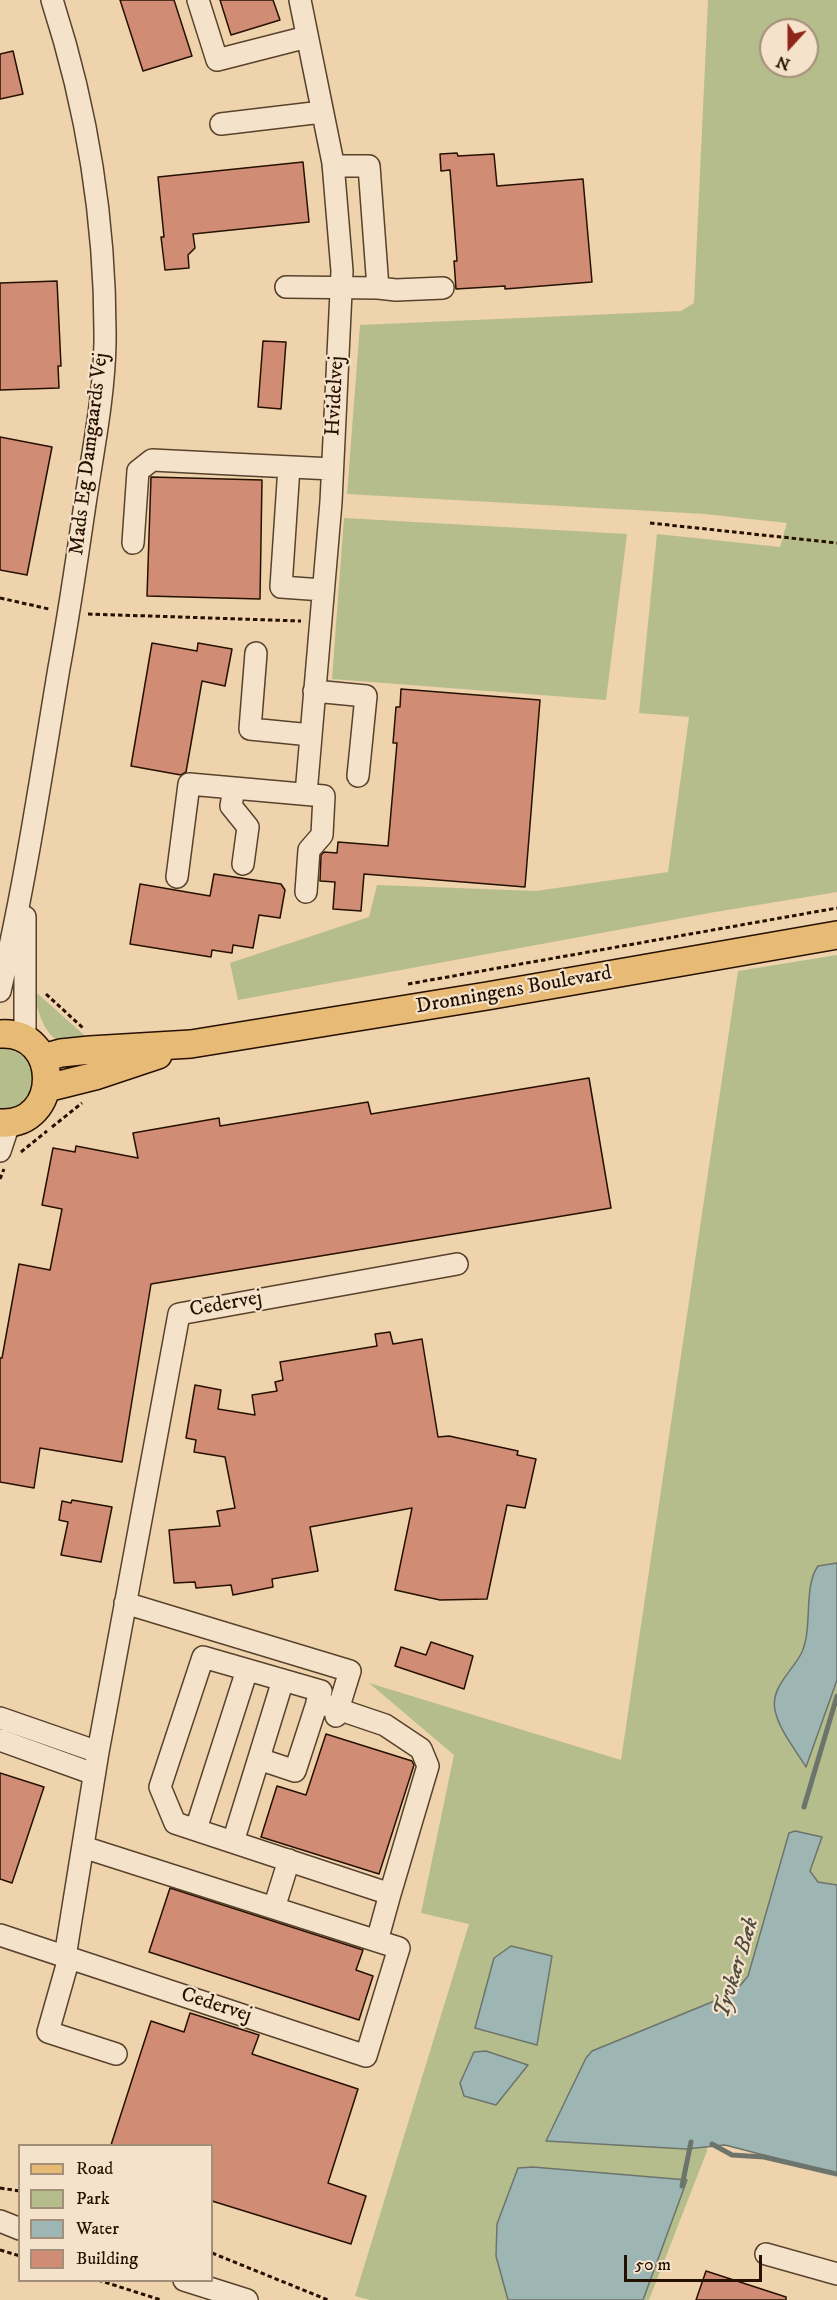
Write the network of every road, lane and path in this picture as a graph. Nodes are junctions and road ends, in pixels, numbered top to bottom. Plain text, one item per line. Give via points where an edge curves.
1 (52, 0) edge
2 (198, 0) edge
3 (300, 0) edge
4 (307, 37) junction
5 (322, 112) junction
6 (221, 124) dead end
7 (333, 166) junction
8 (341, 286) junction
9 (286, 287) dead end
10 (378, 288) junction
11 (443, 288) dead end
12 (289, 467) junction
13 (332, 468) junction
14 (650, 523) dead end
15 (133, 543) dead end
16 (837, 543) edge
17 (323, 590) junction
18 (0, 598) edge
19 (69, 613) junction
20 (320, 622) junction
21 (256, 653) dead end
22 (314, 691) junction
23 (311, 735) junction
24 (358, 776) dead end
25 (234, 788) junction
26 (306, 794) junction
27 (243, 864) dead end
28 (25, 873) junction
29 (177, 876) dead end
30 (306, 892) dead end
31 (837, 908) edge
32 (837, 935) edge
33 (402, 985) dead end
34 (26, 987) junction
35 (0, 992) edge
36 (90, 1034) dead end
37 (23, 1044) edge
38 (191, 1044) junction
39 (47, 1088) junction
40 (5, 1123) edge
41 (0, 1151) edge
42 (457, 1264) dead end
43 (125, 1603) junction
44 (248, 1670) junction
45 (283, 1680) junction
46 (317, 1702) junction
47 (337, 1712) junction
48 (0, 1718) edge
49 (0, 1740) edge
50 (98, 1752) junction
51 (259, 1760) junction
52 (94, 1774) junction
53 (196, 1829) junction
54 (233, 1842) junction
55 (82, 1847) junction
56 (289, 1860) junction
57 (390, 1894) junction
58 (274, 1908) junction
59 (0, 1935) edge
60 (377, 1941) junction
61 (67, 1957) junction
62 (116, 2054) dead end
63 (0, 2188) edge
64 (18, 2191) edge
65 (0, 2250) edge
66 (213, 2253) edge
67 (766, 2254) dead end
68 (18, 2255) edge
69 (837, 2274) edge
70 (104, 2282) edge
71 (190, 2282) edge
72 (161, 2300) edge
73 (247, 2300) edge
74 (328, 2300) edge

1 - 19 street, Mads Eg Damgaards Vej via 87,131 97,194 105,344 100,413
2 - 4 street via 217,60
3 - 4 street, Hvidelvej
4 - 5 street, Hvidelvej
5 - 6 street
5 - 7 street, Hvidelvej
7 - 8 street, Hvidelvej
7 - 10 street via 369,165
8 - 9 street
8 - 10 street
8 - 13 street, Hvidelvej
10 - 11 street
12 - 13 street
12 - 15 street via 152,460 138,471
12 - 17 street via 281,587
13 - 17 street, Hvidelvej
14 - 16 path
17 - 20 street, Hvidelvej
18 - 19 path
19 - 20 path
19 - 28 street, Mads Eg Damgaards Vej
20 - 22 street, Hvidelvej
21 - 23 street via 250,729
22 - 23 street, Hvidelvej
22 - 24 street via 366,696
23 - 26 street, Hvidelvej
25 - 26 street
25 - 27 street via 231,806 248,826
25 - 29 street via 189,784
26 - 30 street via 324,796 322,835 309,850
28 - 34 street, Mads Eg Damgaards Vej
28 - 35 street, Mads Eg Damgaards Vej
31 - 33 path
32 - 38 main road, Dronningens Boulevard
34 - 36 path via 39,989
34 - 37 street, Mads Eg Damgaards Vej
37 - 38 main road, Dronningens Boulevard via 61,1053
37 - 39 main road via 48,1072
38 - 39 main road, Dronningens Boulevard
39 - 40 main road via 40,1105 26,1118
40 - 41 street
42 - 43 street, Cedervej via 178,1314
43 - 47 street via 350,1671
43 - 50 street, Cedervej
44 - 45 street
44 - 53 street
44 - 53 street via 203,1657 160,1787 175,1822
45 - 46 street via 321,1691
45 - 51 street
46 - 47 street
46 - 51 street via 295,1771
47 - 57 street via 385,1725 421,1749 428,1766
48 - 50 street
49 - 52 street
50 - 52 street, Cedervej
51 - 54 street
52 - 55 street, Cedervej
53 - 54 street
54 - 56 street
55 - 58 street
55 - 61 street, Cedervej
56 - 57 street
56 - 58 street
57 - 60 street
58 - 60 street
59 - 61 street, Cedervej
60 - 61 street, Cedervej via 399,1948 366,2056
61 - 62 street via 48,2032
63 - 64 path
65 - 68 path
66 - 74 path
67 - 69 street
70 - 72 path
71 - 73 street

